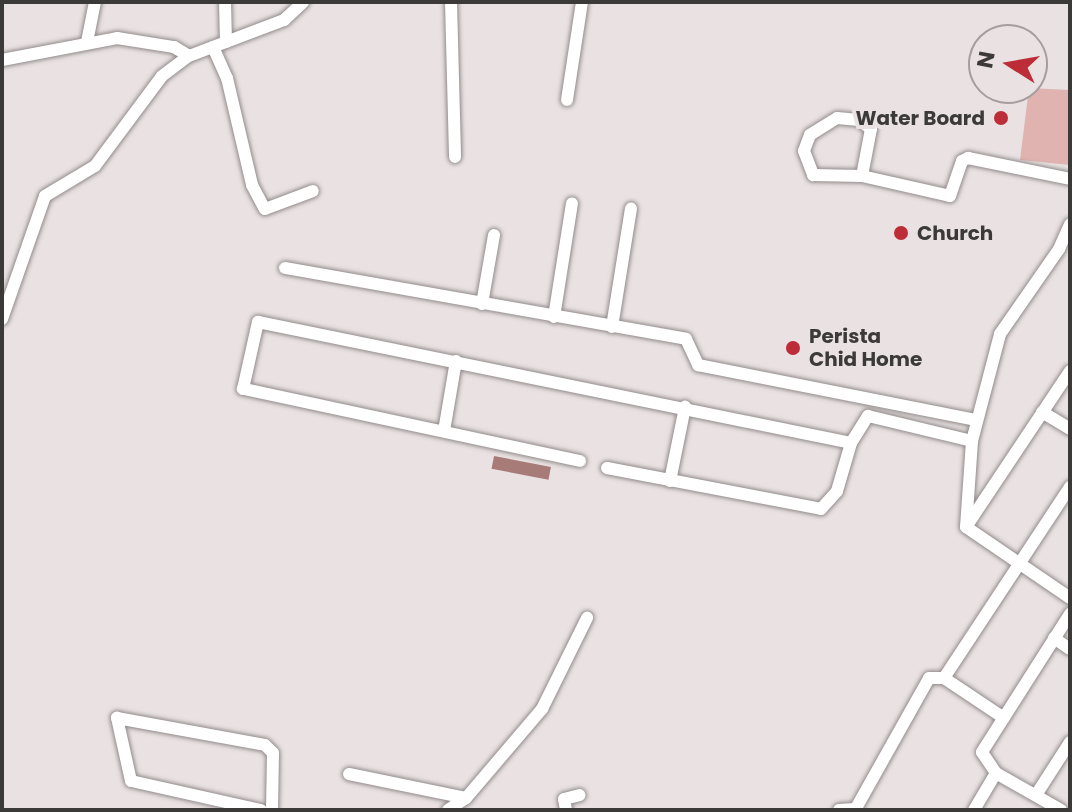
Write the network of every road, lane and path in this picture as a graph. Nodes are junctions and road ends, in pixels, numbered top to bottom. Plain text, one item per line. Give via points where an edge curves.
1 (95, 2) edge
2 (225, 2) edge
3 (303, 2) edge
4 (451, 2) edge
5 (582, 2) edge
6 (87, 42) junction
7 (220, 45) junction
8 (189, 56) junction
9 (2, 60) edge
10 (567, 100) dead end
11 (455, 157) dead end
12 (862, 176) junction
13 (1070, 179) edge
14 (313, 191) dead end
15 (572, 203) dead end
16 (631, 209) dead end
17 (1070, 224) edge
18 (494, 235) dead end
19 (1065, 252) edge
20 (285, 268) dead end
21 (482, 304) junction
22 (554, 317) junction
23 (2, 319) edge
24 (612, 327) junction
25 (456, 361) junction
26 (1070, 371) edge
27 (685, 407) junction
28 (1042, 412) junction
29 (977, 420) junction
30 (1070, 429) edge
31 (444, 431) junction
32 (972, 441) junction
33 (851, 443) junction
34 (580, 461) dead end
35 (607, 468) dead end
36 (670, 481) junction
37 (1070, 487) edge
38 (966, 527) junction
39 (1020, 564) junction
40 (1070, 598) edge
41 (1070, 614) edge
42 (587, 618) dead end
43 (1054, 638) junction
44 (1070, 649) edge
45 (944, 678) junction
46 (1004, 718) junction
47 (1070, 742) edge
48 (996, 773) junction
49 (349, 774) dead end
50 (580, 795) dead end
51 (1036, 795) junction
52 (466, 798) junction
53 (1053, 808) edge
54 (261, 810) edge
55 (272, 810) edge
56 (448, 810) edge
57 (566, 810) edge
58 (839, 810) edge
59 (855, 810) edge
60 (974, 810) edge

1 - 6 street
2 - 7 street
3 - 7 street via 284,20
4 - 11 street
5 - 10 street
6 - 8 street via 117,38 174,47
6 - 9 street
7 - 8 street
7 - 14 street via 252,185 265,209
8 - 23 street via 162,76 95,166 45,196
12 - 12 street via 871,129 859,120 837,118 810,135 804,151 813,175
12 - 13 street via 950,196 962,161 968,158
15 - 22 street
16 - 24 street
17 - 19 street
18 - 21 street
19 - 29 street via 1000,334
20 - 21 street
21 - 22 street
22 - 24 street
24 - 29 street via 686,339 698,365
25 - 27 street
25 - 31 street
25 - 31 street via 258,322 243,389
26 - 28 street
27 - 33 street
27 - 36 street
28 - 30 street
28 - 38 street
29 - 32 street
31 - 34 street
32 - 33 street via 868,416
32 - 38 street
33 - 36 street via 837,491 821,509
35 - 36 street
37 - 39 street
38 - 39 street
39 - 40 street
39 - 45 street
41 - 43 street
42 - 52 street via 542,709
43 - 44 street
43 - 46 street
45 - 46 street
45 - 59 street via 929,678 914,697
46 - 48 street via 982,752
47 - 51 street
48 - 51 street
48 - 60 street
49 - 52 street
50 - 57 street via 564,799
51 - 53 street
52 - 56 street
54 - 55 street via 131,781 117,718 265,745 273,753
58 - 59 street

